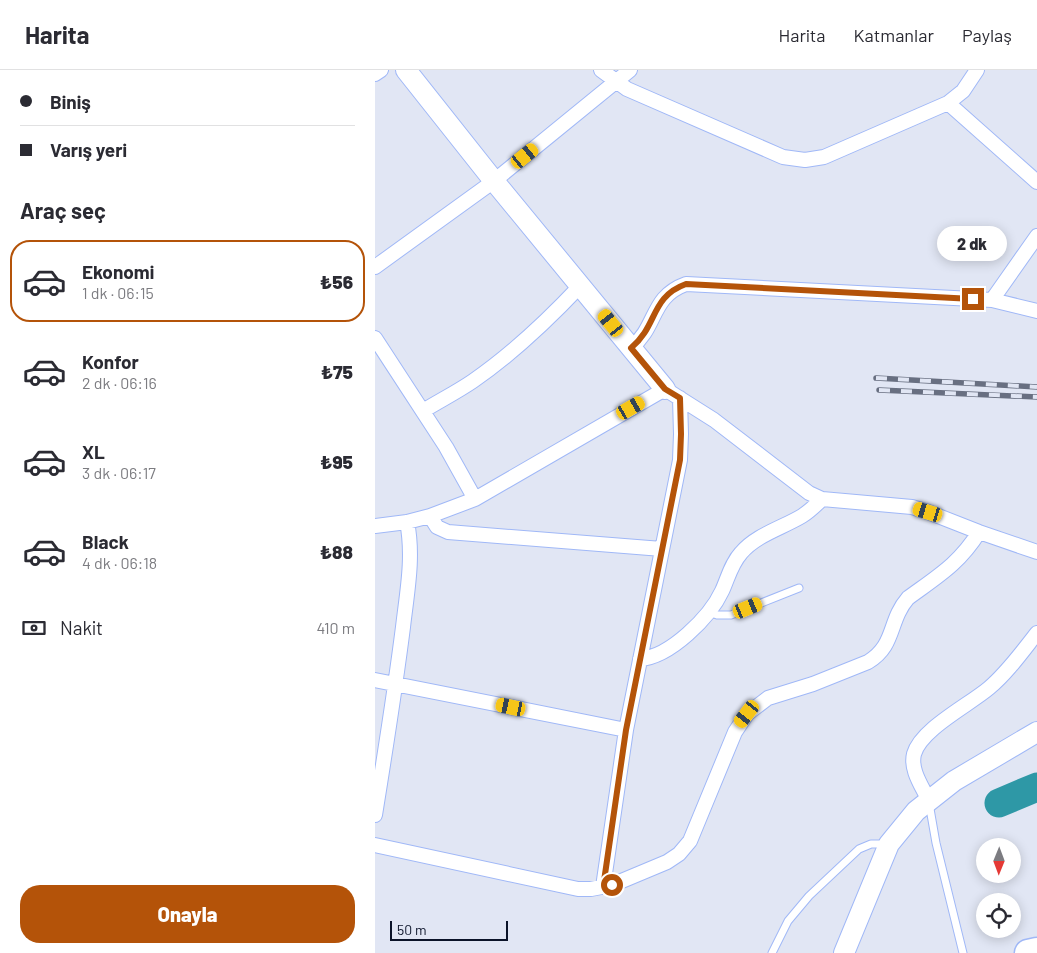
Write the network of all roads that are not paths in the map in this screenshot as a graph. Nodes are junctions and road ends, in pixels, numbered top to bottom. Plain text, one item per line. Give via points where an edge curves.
1 (381, 70) edge
2 (406, 70) edge
3 (601, 70) edge
4 (630, 70) edge
5 (977, 70) edge
6 (375, 74) edge
7 (617, 82) junction
8 (948, 103) junction
9 (494, 181) junction
10 (1037, 182) edge
11 (1037, 236) edge
12 (375, 267) edge
13 (580, 286) junction
14 (992, 300) junction
15 (1037, 310) edge
16 (375, 338) edge
17 (631, 348) junction
18 (672, 393) junction
19 (423, 411) junction
20 (822, 498) junction
21 (475, 499) junction
22 (430, 516) junction
23 (407, 522) junction
24 (375, 526) edge
25 (979, 532) junction
26 (662, 549) junction
27 (1037, 552) edge
28 (799, 588) dead end
29 (709, 612) junction
30 (1037, 633) edge
31 (640, 659) junction
32 (375, 680) edge
33 (396, 684) junction
34 (626, 730) junction
35 (1037, 732) edge
36 (929, 800) junction
37 (375, 815) edge
38 (889, 844) junction
39 (375, 845) edge
40 (603, 888) junction
41 (1037, 951) edge
42 (772, 953) edge
43 (844, 953) edge
44 (963, 953) edge
45 (1028, 953) edge

1 - 6 street
2 - 9 street
3 - 7 street
4 - 7 street
5 - 8 street via 963,91
7 - 8 street via 783,157 799,160 824,157
7 - 9 street
8 - 10 street
9 - 12 street
9 - 13 street
11 - 14 street
13 - 17 street
13 - 19 street via 503,358 472,382
14 - 15 street
14 - 17 street via 686,284 666,295 643,336
16 - 19 street
17 - 18 street
18 - 20 street via 809,493
18 - 21 street
18 - 26 street via 681,434 680,460
19 - 21 street
20 - 25 street via 912,507
20 - 29 street via 803,516 747,547 734,564
21 - 22 street
22 - 23 street
22 - 26 street via 437,527 448,532
23 - 24 street
23 - 33 street via 411,564
25 - 27 street
25 - 40 street via 955,564 903,604 890,638 876,657 813,684 768,698 747,714 735,732 690,841 679,854
26 - 31 street
28 - 29 lane via 731,615
29 - 31 street via 673,644 655,656
30 - 36 street via 990,688 940,723 917,746 914,771
31 - 34 street
32 - 33 street
33 - 34 street
33 - 37 street
34 - 40 street
35 - 36 street via 954,781
36 - 38 street
36 - 44 lane via 939,857
38 - 42 lane via 871,844 859,849 798,908
38 - 43 street
39 - 40 street via 578,889
41 - 45 highway

